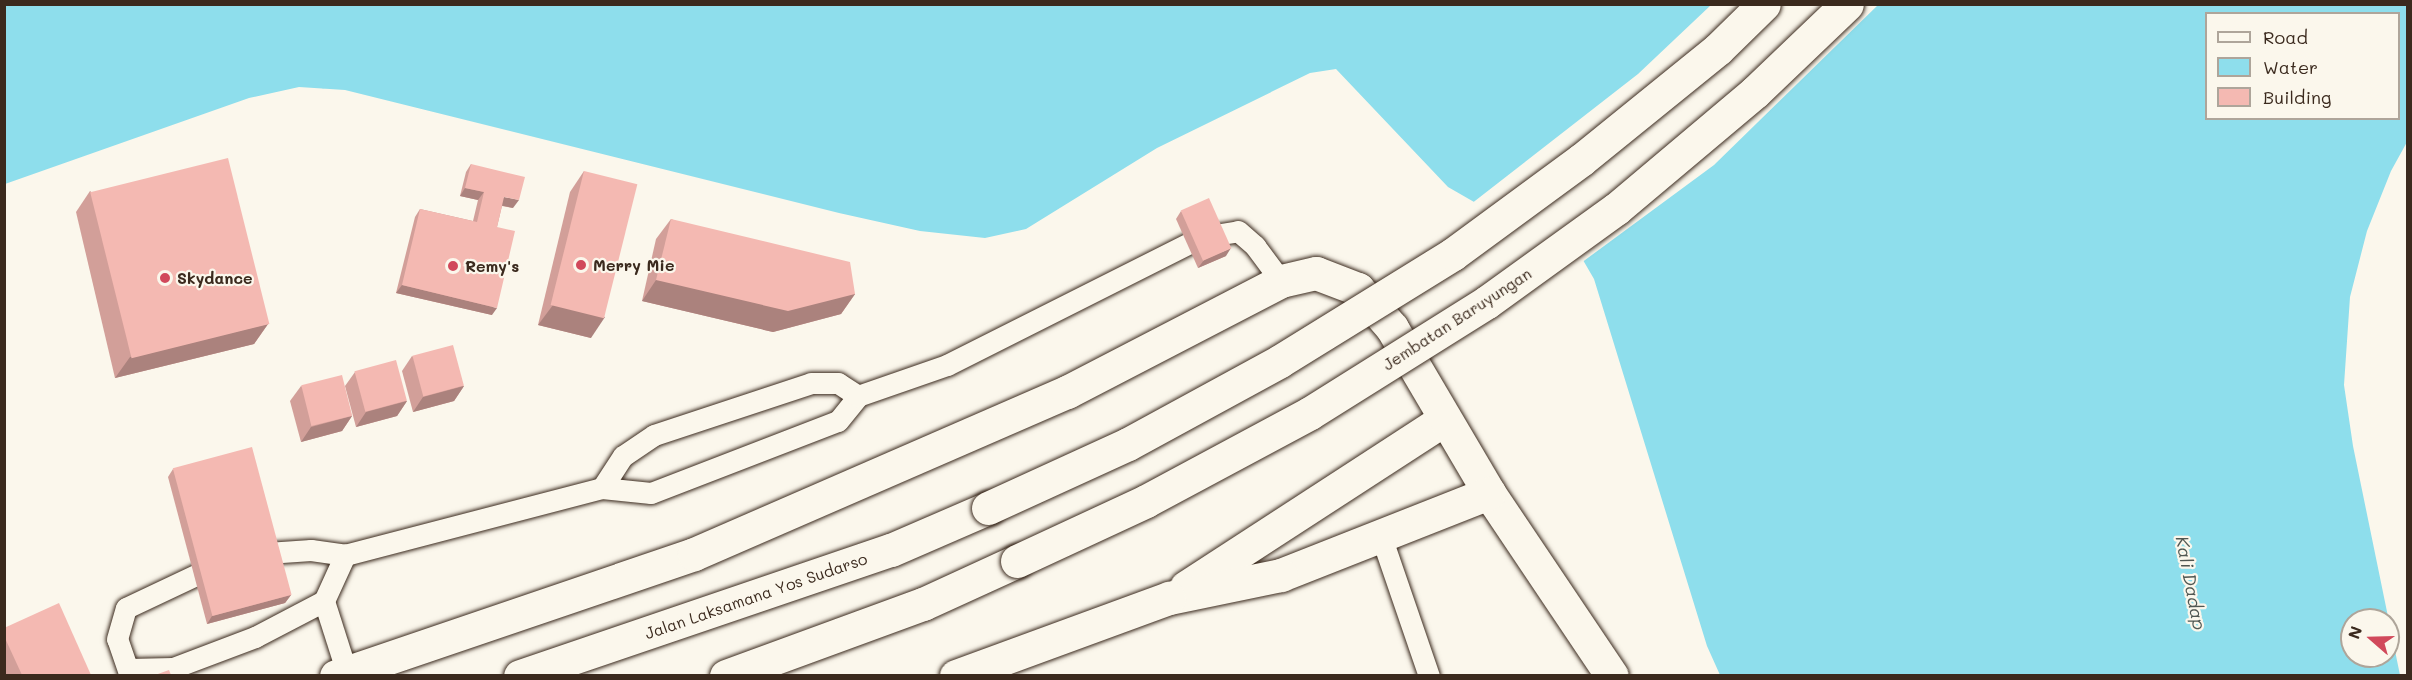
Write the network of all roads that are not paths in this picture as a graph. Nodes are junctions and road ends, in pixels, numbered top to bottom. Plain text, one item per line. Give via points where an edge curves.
1 (1764, 4) edge
2 (1847, 4) edge
3 (1281, 281) junction
4 (858, 396) junction
5 (1443, 420) junction
6 (602, 488) junction
7 (1489, 493) junction
8 (1381, 536) junction
9 (345, 555) junction
10 (1169, 598) junction
11 (324, 601) junction
12 (129, 672) edge
13 (349, 674) edge
14 (520, 675) edge
15 (726, 675) edge
16 (956, 675) edge
17 (1429, 675) edge
18 (1612, 675) edge

1 - 14 main road, Jalan Laksamana Yos Sudarso, bridge via 1718,49 1581,160 1453,254 1280,361 1128,444 891,550
2 - 15 main road, Jembatan Baruyungan, bridge via 1755,92 1616,209 1487,302 1310,413 1146,501 923,604
3 - 4 lane via 1255,246 1238,231 1202,237 947,365
3 - 5 main road via 1316,273 1358,289 1392,328
3 - 13 main road via 1067,392 694,554
4 - 6 lane via 838,421 702,475 651,493
4 - 6 lane via 838,383 811,383 654,435 623,456
5 - 7 main road
5 - 10 main road
6 - 9 lane
7 - 8 main road
7 - 18 main road
8 - 10 main road via 1281,575
8 - 17 lane
9 - 11 lane
9 - 12 lane via 273,550 236,556 126,608 117,639
10 - 16 main road
11 - 12 lane via 255,637 173,668
11 - 13 lane

